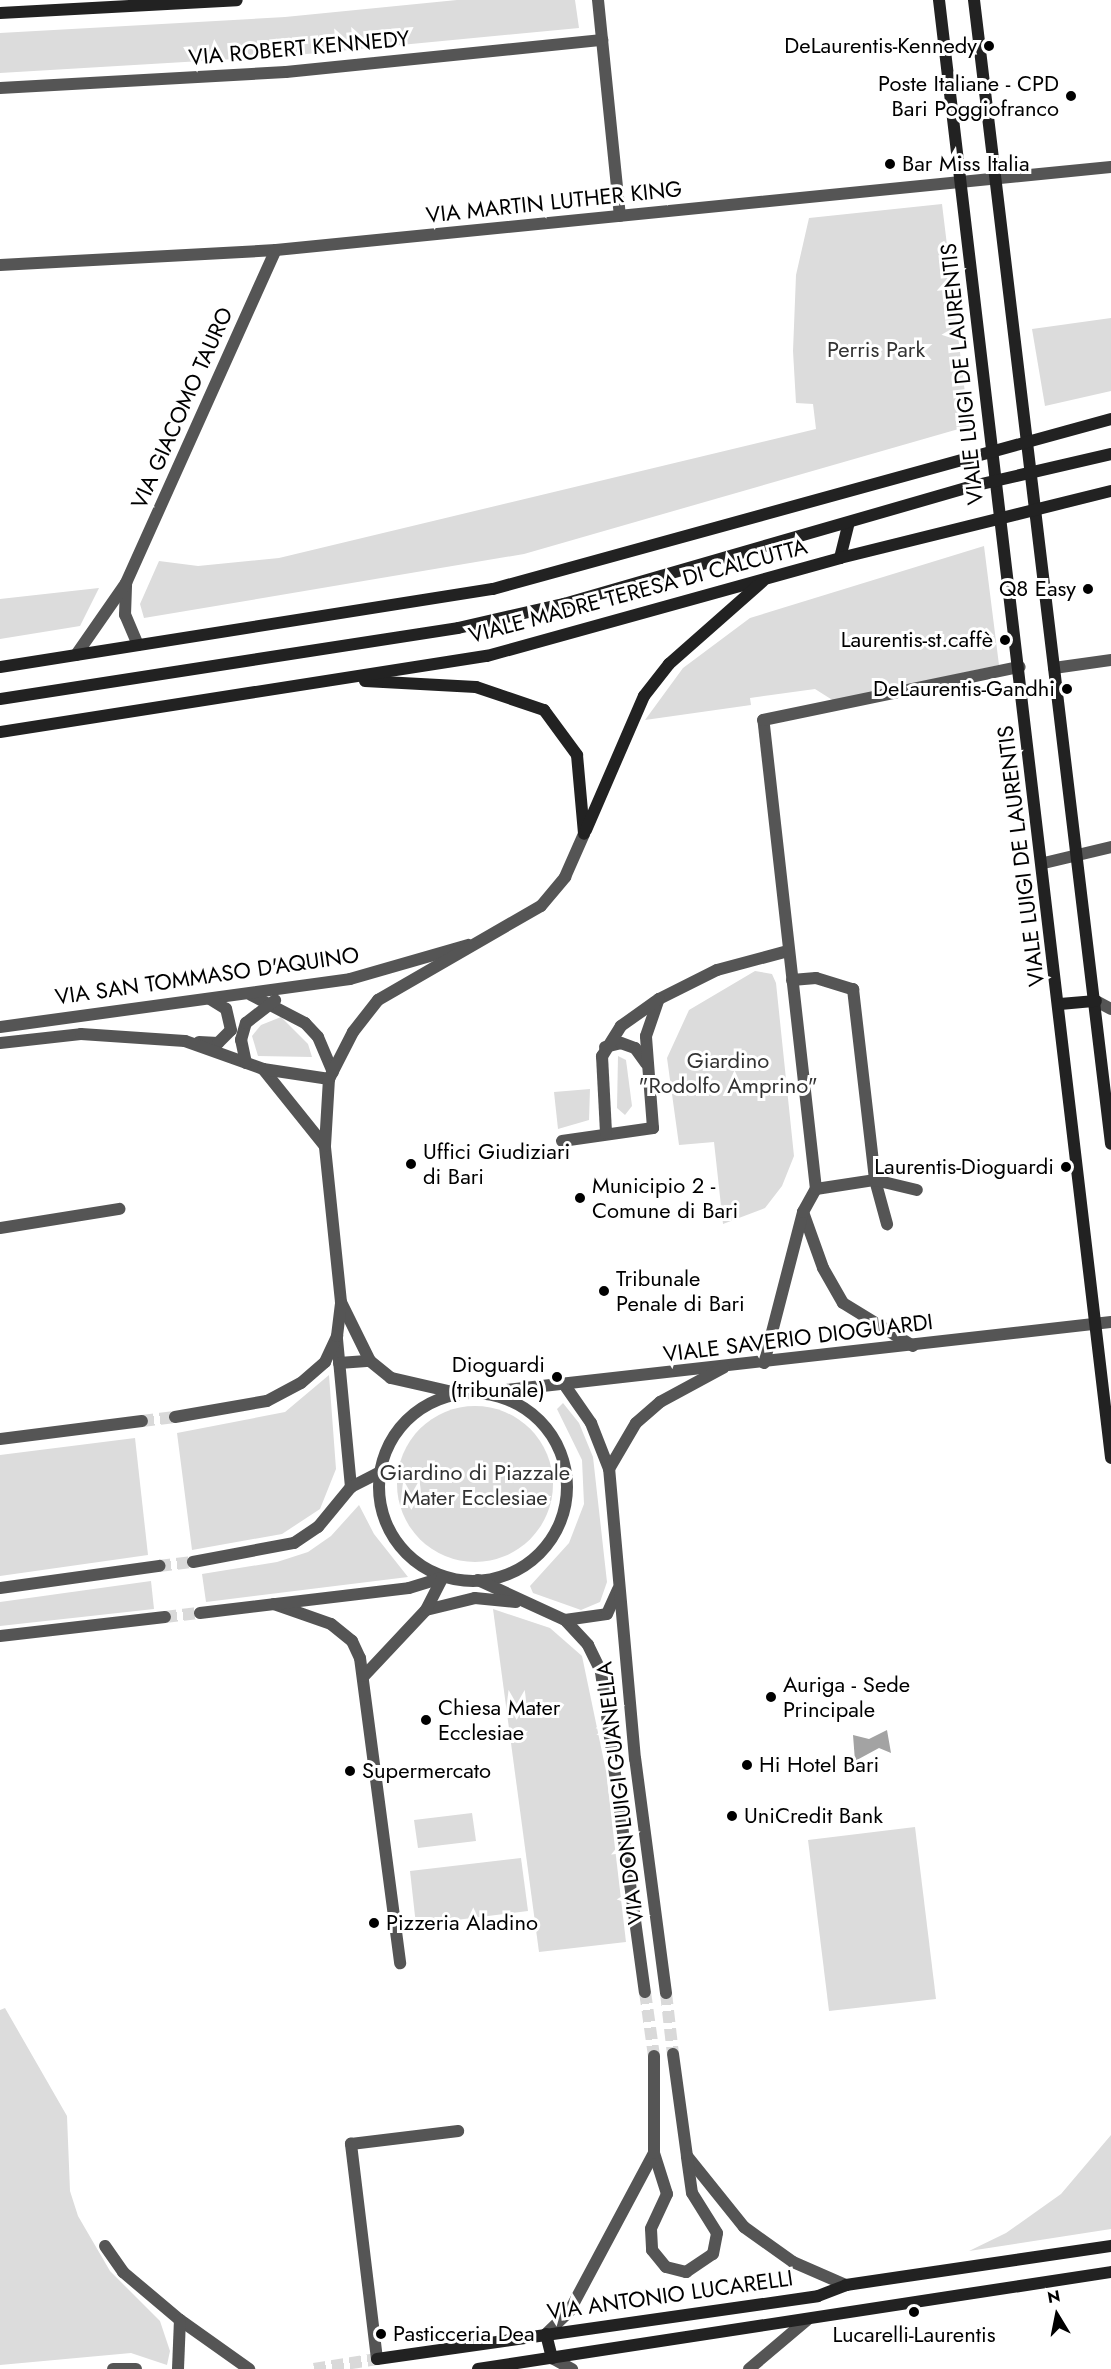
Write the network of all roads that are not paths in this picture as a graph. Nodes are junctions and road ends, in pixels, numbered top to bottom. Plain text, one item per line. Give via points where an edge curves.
1 (237, 0) edge
2 (598, 0) edge
3 (939, 0) edge
4 (974, 0) edge
5 (63, 5) edge
6 (0, 13) edge
7 (602, 40) junction
8 (0, 88) edge
9 (1111, 166) edge
10 (996, 178) junction
11 (961, 180) junction
12 (620, 216) junction
13 (276, 250) junction
14 (0, 265) edge
15 (1111, 419) edge
16 (1026, 438) junction
17 (992, 449) junction
18 (1111, 454) edge
19 (1030, 473) junction
20 (995, 480) junction
21 (1111, 491) edge
22 (1035, 509) junction
23 (999, 517) junction
24 (849, 522) junction
25 (840, 558) junction
26 (767, 578) junction
27 (126, 583) junction
28 (138, 645) junction
29 (76, 656) junction
30 (1111, 660) edge
31 (0, 667) edge
32 (1020, 667) junction
33 (1054, 668) junction
34 (345, 679) junction
35 (0, 699) edge
36 (0, 732) edge
37 (584, 834) junction
38 (1111, 847) edge
39 (1076, 852) junction
40 (1044, 863) junction
41 (486, 939) junction
42 (788, 951) junction
43 (792, 980) junction
44 (303, 986) junction
45 (250, 994) junction
46 (210, 999) junction
47 (659, 999) junction
48 (1096, 1001) junction
49 (271, 1002) junction
50 (1060, 1004) junction
51 (1111, 1009) edge
52 (0, 1027) edge
53 (185, 1041) junction
54 (0, 1042) edge
55 (605, 1047) junction
56 (246, 1063) junction
57 (646, 1063) junction
58 (264, 1069) junction
59 (331, 1075) junction
60 (606, 1133) junction
61 (562, 1142) dead end
62 (1111, 1144) edge
63 (326, 1146) junction
64 (875, 1180) junction
65 (816, 1189) junction
66 (917, 1190) dead end
67 (119, 1209) dead end
68 (803, 1212) junction
69 (887, 1224) dead end
70 (0, 1228) edge
71 (341, 1302) junction
72 (1111, 1322) edge
73 (1095, 1324) junction
74 (337, 1336) junction
75 (913, 1346) junction
76 (370, 1361) junction
77 (339, 1363) junction
78 (764, 1364) junction
79 (723, 1368) junction
80 (566, 1387) junction
81 (489, 1392) junction
82 (457, 1393) junction
83 (175, 1417) tunnel mouth
84 (142, 1421) tunnel mouth
85 (0, 1439) edge
86 (1111, 1458) edge
87 (609, 1469) junction
88 (379, 1473) junction
89 (351, 1487) junction
90 (193, 1562) tunnel mouth
91 (159, 1566) tunnel mouth
92 (442, 1578) junction
93 (478, 1580) junction
94 (0, 1588) edge
95 (618, 1588) junction
96 (274, 1604) junction
97 (538, 1606) junction
98 (426, 1610) junction
99 (200, 1613) tunnel mouth
100 (165, 1617) tunnel mouth
101 (565, 1620) junction
102 (0, 1636) edge
103 (364, 1676) junction
104 (400, 1964) dead end
105 (645, 1992) tunnel mouth
106 (666, 1993) tunnel mouth
107 (673, 2054) tunnel mouth
108 (654, 2056) tunnel mouth
109 (458, 2131) dead end
110 (654, 2154) junction
111 (687, 2156) junction
112 (105, 2246) dead end
113 (1111, 2246) edge
114 (1111, 2272) edge
115 (846, 2285) junction
116 (818, 2296) junction
117 (180, 2320) junction
118 (807, 2320) junction
119 (546, 2334) junction
120 (552, 2358) junction
121 (377, 2359) joint
122 (113, 2369) edge
123 (136, 2369) edge
124 (178, 2369) edge
125 (249, 2369) edge
126 (478, 2369) edge
127 (572, 2369) edge
128 (748, 2369) edge

1 - 5 main road
2 - 7 street
3 - 11 main road, VIALE LUIGI DE LAURENTIS
4 - 10 main road
5 - 6 main road
7 - 8 street, VIA ROBERT KENNEDY via 286,72
7 - 12 street
9 - 10 street, VIA MARTIN LUTHER KING
10 - 11 street, VIA MARTIN LUTHER KING
10 - 16 main road
11 - 12 street, VIA MARTIN LUTHER KING
11 - 17 main road, VIALE LUIGI DE LAURENTIS
12 - 13 street, VIA MARTIN LUTHER KING
13 - 14 street, VIA MARTIN LUTHER KING
13 - 27 street, VIA GIACOMO TAURO
15 - 16 main road, VIALE MADRE TERESA DI CALCUTTA
16 - 17 main road, VIALE MADRE TERESA DI CALCUTTA
16 - 19 main road
17 - 20 main road, VIALE LUIGI DE LAURENTIS
17 - 28 main road, VIALE MADRE TERESA DI CALCUTTA via 493,589
18 - 19 main road, VIALE MADRE TERESA DI CALCUTTA
19 - 20 main road, VIALE MADRE TERESA DI CALCUTTA
19 - 22 main road
20 - 23 main road, VIALE LUIGI DE LAURENTIS
20 - 24 main road, VIALE MADRE TERESA DI CALCUTTA
21 - 22 main road, VIALE MADRE TERESA DI CALCUTTA
22 - 23 main road, VIALE MADRE TERESA DI CALCUTTA
22 - 33 main road
23 - 25 main road, VIALE MADRE TERESA DI CALCUTTA
23 - 32 main road, VIALE LUIGI DE LAURENTIS
24 - 25 main road
24 - 35 main road, VIALE MADRE TERESA DI CALCUTTA via 564,604 458,628
25 - 26 main road, VIALE MADRE TERESA DI CALCUTTA
26 - 34 main road, VIALE MADRE TERESA DI CALCUTTA via 497,653
26 - 37 main road via 669,664 645,696
27 - 28 street, VIA GIACOMO TAURO via 125,615
27 - 29 street, VIA GIACOMO TAURO
28 - 29 main road, VIALE MADRE TERESA DI CALCUTTA
29 - 31 main road, VIALE MADRE TERESA DI CALCUTTA
30 - 33 street
32 - 40 main road, VIALE LUIGI DE LAURENTIS
32 - 42 street via 763,720
33 - 39 main road
34 - 36 main road, VIALE MADRE TERESA DI CALCUTTA
34 - 37 main road via 476,687 544,710 576,755
37 - 41 street via 553,894
38 - 39 street
39 - 40 street
39 - 48 main road
40 - 50 main road, VIALE LUIGI DE LAURENTIS
41 - 44 street, VIA SAN TOMMASO D'AQUINO via 381,972
41 - 59 street via 378,1000 353,1032
42 - 43 street
42 - 47 street via 750,957
43 - 64 street via 816,978 854,989
43 - 65 street
44 - 45 street, VIA SAN TOMMASO D'AQUINO
44 - 49 street
45 - 46 street, VIA SAN TOMMASO D'AQUINO
45 - 49 street
46 - 52 street, VIA SAN TOMMASO D'AQUINO
46 - 53 street via 226,1009 231,1030 218,1043
47 - 55 street via 621,1026
47 - 57 street via 646,1036
48 - 50 main road
48 - 51 street
48 - 62 main road
49 - 56 street via 246,1023 241,1040
49 - 59 street via 318,1037
50 - 73 main road, VIALE LUIGI DE LAURENTIS
53 - 54 street, VIA SAN TOMMASO D'AQUINO via 81,1034
53 - 56 street, VIA SAN TOMMASO D'AQUINO
55 - 57 street via 621,1043 635,1048
55 - 60 street
56 - 58 street, VIA SAN TOMMASO D'AQUINO
57 - 60 street via 653,1128
58 - 59 street, VIA SAN TOMMASO D'AQUINO
58 - 63 street
59 - 63 street
60 - 61 street
63 - 71 street
64 - 65 street
64 - 66 street
64 - 69 street
65 - 68 street
67 - 70 street
68 - 75 street via 823,1268 843,1303
68 - 78 street
71 - 74 street
71 - 76 street
72 - 73 street, VIALE SAVERIO DIOGUARDI
73 - 75 street, VIALE SAVERIO DIOGUARDI
73 - 86 main road, VIALE LUIGI DE LAURENTIS
74 - 77 street
74 - 83 street via 325,1362 285,1393 236,1409
75 - 78 street, VIALE SAVERIO DIOGUARDI
76 - 77 street
76 - 82 street via 391,1378
77 - 89 street
78 - 79 street, VIALE SAVERIO DIOGUARDI
79 - 80 street, VIALE SAVERIO DIOGUARDI
79 - 87 street via 660,1402 636,1423
80 - 81 street, VIALE SAVERIO DIOGUARDI
80 - 87 street, VIA DON LUIGI GUANELLA via 591,1423
81 - 82 street
81 - 93 street via 519,1405 545,1426 560,1451 568,1485 556,1530 530,1564
82 - 88 street via 433,1402 402,1426
84 - 85 street
87 - 95 street, VIA DON LUIGI GUANELLA
88 - 89 street
88 - 92 street via 382,1509 399,1544
89 - 90 street via 318,1527 294,1543
91 - 94 street
92 - 93 street
92 - 96 street via 409,1588
92 - 98 street
93 - 97 street, VIA DON LUIGI GUANELLA
95 - 101 street via 607,1614
95 - 106 street, VIA DON LUIGI GUANELLA
96 - 99 street
96 - 103 street via 331,1624 352,1641
97 - 98 street via 475,1598
97 - 101 street, VIA DON LUIGI GUANELLA
98 - 103 street
100 - 102 street
101 - 105 street, VIA DON LUIGI GUANELLA via 588,1645 607,1698
103 - 104 street
107 - 111 street
108 - 110 street
109 - 121 street, VIA ANTONIO LUCARELLI via 351,2144
110 - 111 street via 667,2194 651,2229 652,2250 666,2267 686,2272 713,2254 717,2233 692,2193
110 - 119 street via 569,2312
111 - 115 street via 744,2228 793,2262
112 - 117 street via 123,2272
113 - 115 main road, VIA ANTONIO LUCARELLI
114 - 118 main road, VIA ANTONIO LUCARELLI
115 - 116 main road, VIA ANTONIO LUCARELLI
116 - 118 main road
116 - 119 main road, VIA ANTONIO LUCARELLI
117 - 124 street
117 - 125 street
118 - 120 main road, VIA ANTONIO LUCARELLI
118 - 128 street
119 - 120 main road
119 - 121 main road, VIA ANTONIO LUCARELLI
120 - 126 main road, VIA ANTONIO LUCARELLI
120 - 127 street
122 - 123 street

